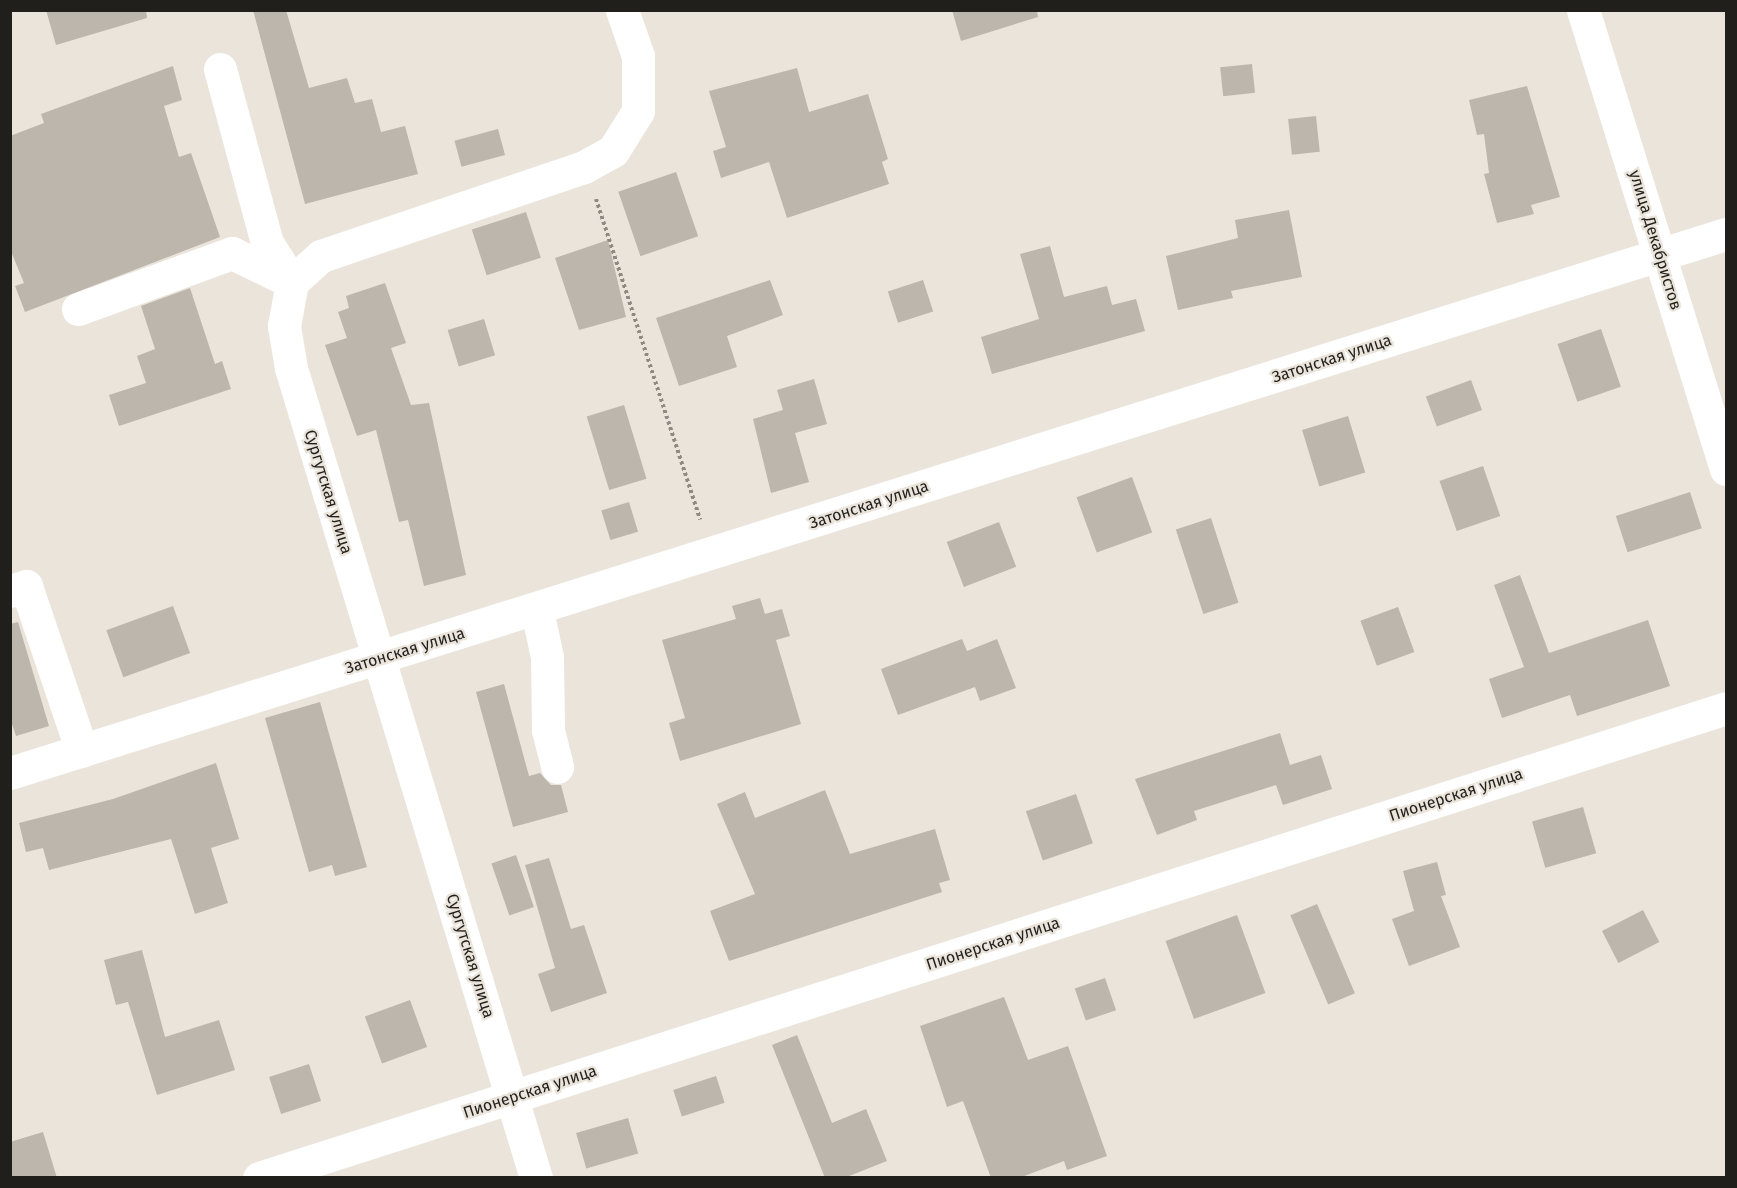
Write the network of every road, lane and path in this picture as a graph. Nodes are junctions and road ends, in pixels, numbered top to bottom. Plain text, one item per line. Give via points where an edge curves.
1 (622, 10) edge
2 (1583, 10) edge
3 (220, 69) dead end
4 (584, 167) junction
5 (1726, 234) edge
6 (1660, 255) junction
7 (292, 282) junction
8 (78, 309) dead end
9 (1726, 469) edge
10 (711, 555) junction
11 (10, 591) edge
12 (537, 610) junction
13 (379, 660) junction
14 (1726, 708) edge
15 (82, 751) junction
16 (556, 767) dead end
17 (10, 773) edge
18 (514, 1097) junction
19 (259, 1178) edge
20 (536, 1178) edge

1 - 4 street via 638,56 638,111 613,151
2 - 6 street, улица Декабристов
3 - 7 street via 267,243
4 - 7 street via 321,256
4 - 10 path
5 - 6 street, Затонская улица
6 - 9 street, улица Декабристов
6 - 10 street, Затонская улица
7 - 8 street via 232,253
7 - 13 street, Сургутская улица via 284,326 291,368
10 - 12 street, Затонская улица
11 - 15 street via 26,586
12 - 13 street, Затонская улица
12 - 16 street via 547,657 548,730
13 - 15 street, Затонская улица
13 - 18 street, Сургутская улица
14 - 18 street, Пионерская улица
15 - 17 street, Затонская улица
18 - 19 street, Пионерская улица
18 - 20 street, Сургутская улица

